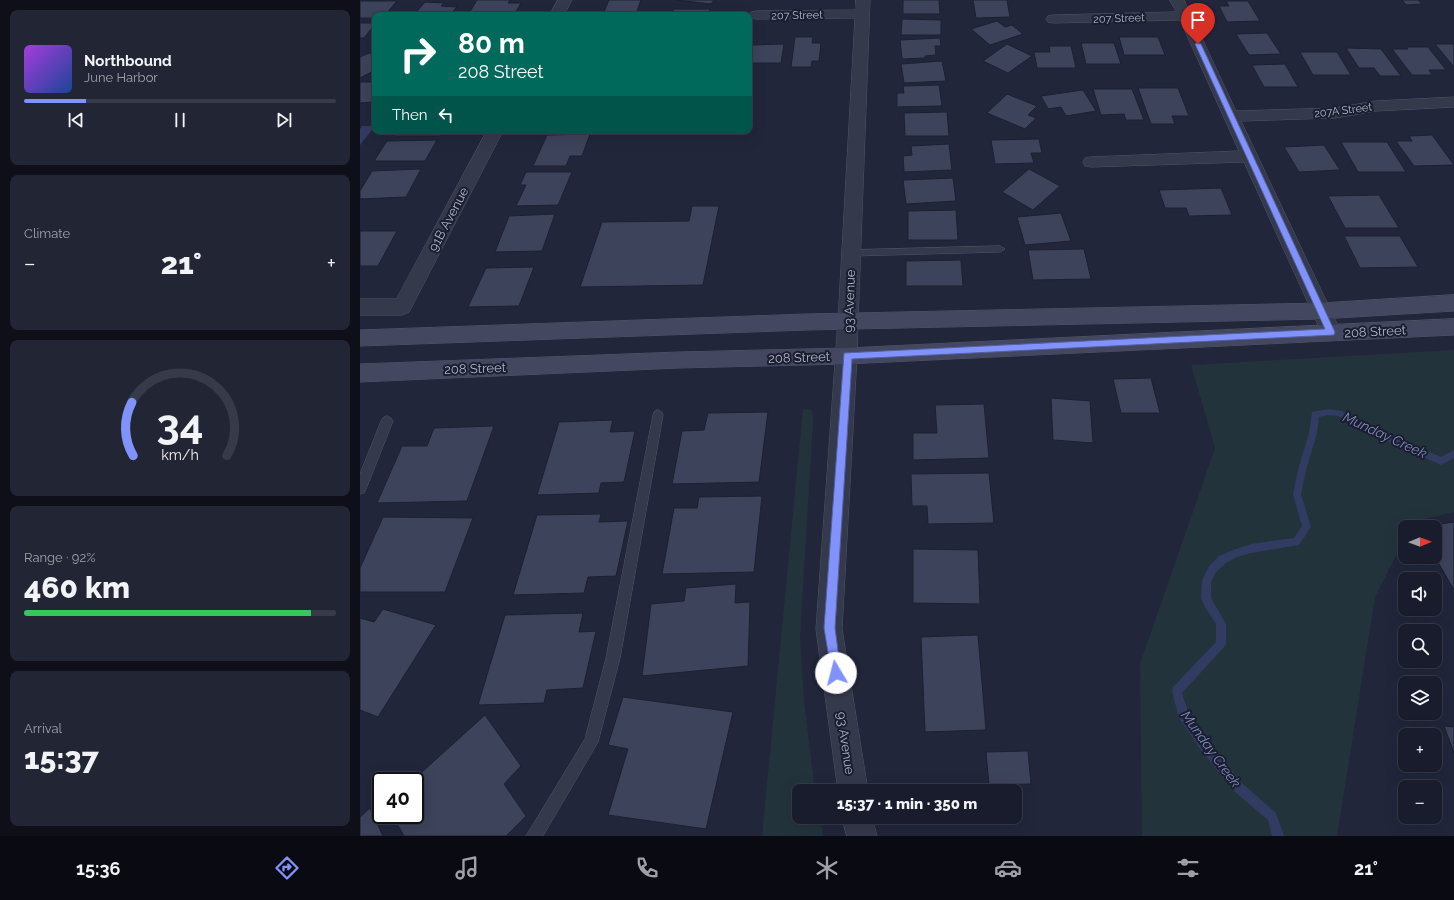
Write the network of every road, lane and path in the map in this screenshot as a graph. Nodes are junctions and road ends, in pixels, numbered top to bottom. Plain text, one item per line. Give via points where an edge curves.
1 (565, 0) edge
2 (1177, 0) edge
3 (863, 7) edge
4 (559, 12) edge
5 (756, 16) dead end
6 (1184, 16) junction
7 (1053, 20) dead end
8 (1454, 102) edge
9 (1232, 116) junction
10 (493, 134) edge
11 (1250, 156) junction
12 (1091, 162) dead end
13 (1000, 250) dead end
14 (851, 253) junction
15 (1454, 303) edge
16 (360, 307) edge
17 (1321, 311) junction
18 (848, 321) junction
19 (1454, 327) edge
20 (1331, 332) junction
21 (360, 338) edge
22 (848, 356) junction
23 (360, 373) edge
24 (658, 415) dead end
25 (387, 422) dead end
26 (360, 488) edge
27 (852, 784) edge
28 (859, 824) edge
29 (534, 836) edge
30 (862, 836) edge

1 - 4 street
2 - 6 street
3 - 5 street, 207 Street
3 - 14 street, 93 Avenue
6 - 7 street, 207 Street
6 - 9 street
8 - 9 street, 207A Street via 1376,106 1335,112
9 - 11 street
10 - 16 street, 91B Avenue via 402,306
11 - 12 street
11 - 17 street
13 - 14 lane
14 - 18 street, 93 Avenue
15 - 17 main road, 208 Street
17 - 18 main road, 208 Street
17 - 20 street
18 - 21 main road, 208 Street
18 - 22 street, 93 Avenue
19 - 20 main road, 208 Street
20 - 22 main road, 208 Street
22 - 23 main road, 208 Street
22 - 27 street, 93 Avenue via 829,628
24 - 29 lane via 613,658 591,742
25 - 26 lane
28 - 30 street

